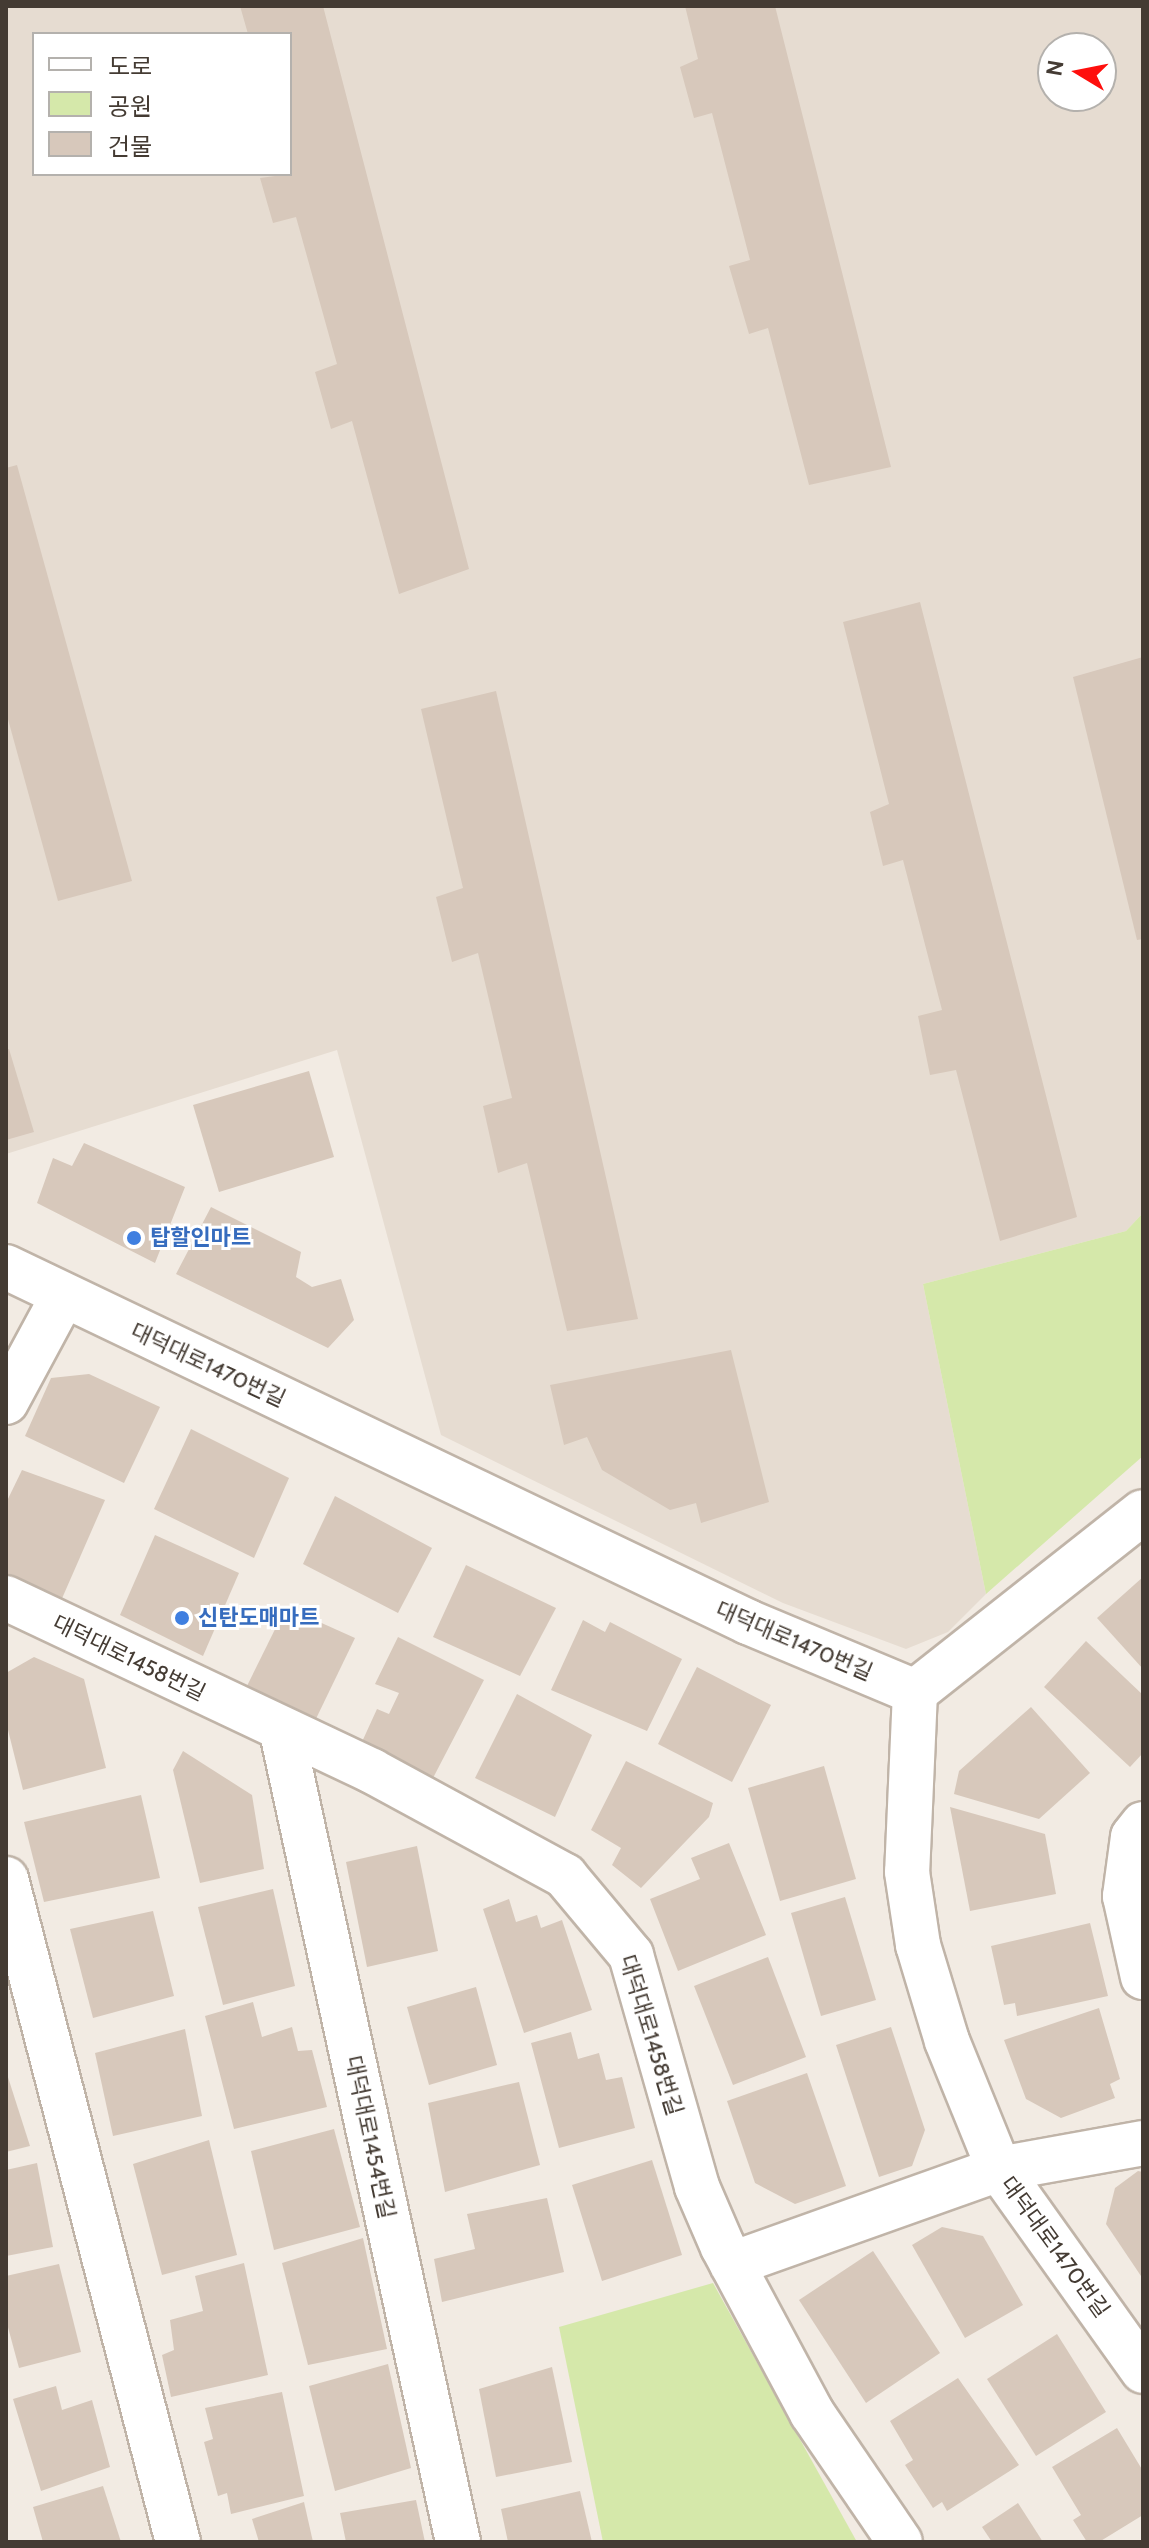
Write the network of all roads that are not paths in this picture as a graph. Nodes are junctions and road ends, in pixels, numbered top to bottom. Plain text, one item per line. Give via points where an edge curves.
1 (6, 1267) edge
2 (63, 1296) junction
3 (6, 1402) edge
4 (1143, 1512) edge
5 (6, 1598) edge
6 (915, 1692) junction
7 (282, 1732) junction
8 (1143, 1824) edge
9 (6, 1879) edge
10 (1143, 1977) edge
11 (1143, 2143) edge
12 (999, 2169) junction
13 (732, 2264) junction
14 (1143, 2371) edge
15 (178, 2542) edge
16 (458, 2542) edge
17 (900, 2542) edge

1 - 2 street, 대덕대로1470번길
2 - 3 street
2 - 6 street, 대덕대로1470번길 via 748,1622
4 - 6 street
5 - 7 street, 대덕대로1458번길
6 - 12 street, 대덕대로1470번길 via 907,1872 918,1945 947,2041
7 - 13 street, 대덕대로1458번길 via 372,1771 565,1876 631,1955 697,2187
7 - 16 street, 대덕대로1454번길
8 - 10 street via 1133,1837 1125,1896
9 - 15 street
11 - 12 street
12 - 13 street
12 - 14 street, 대덕대로1470번길
13 - 17 street, 대덕대로1458번길 via 812,2413

